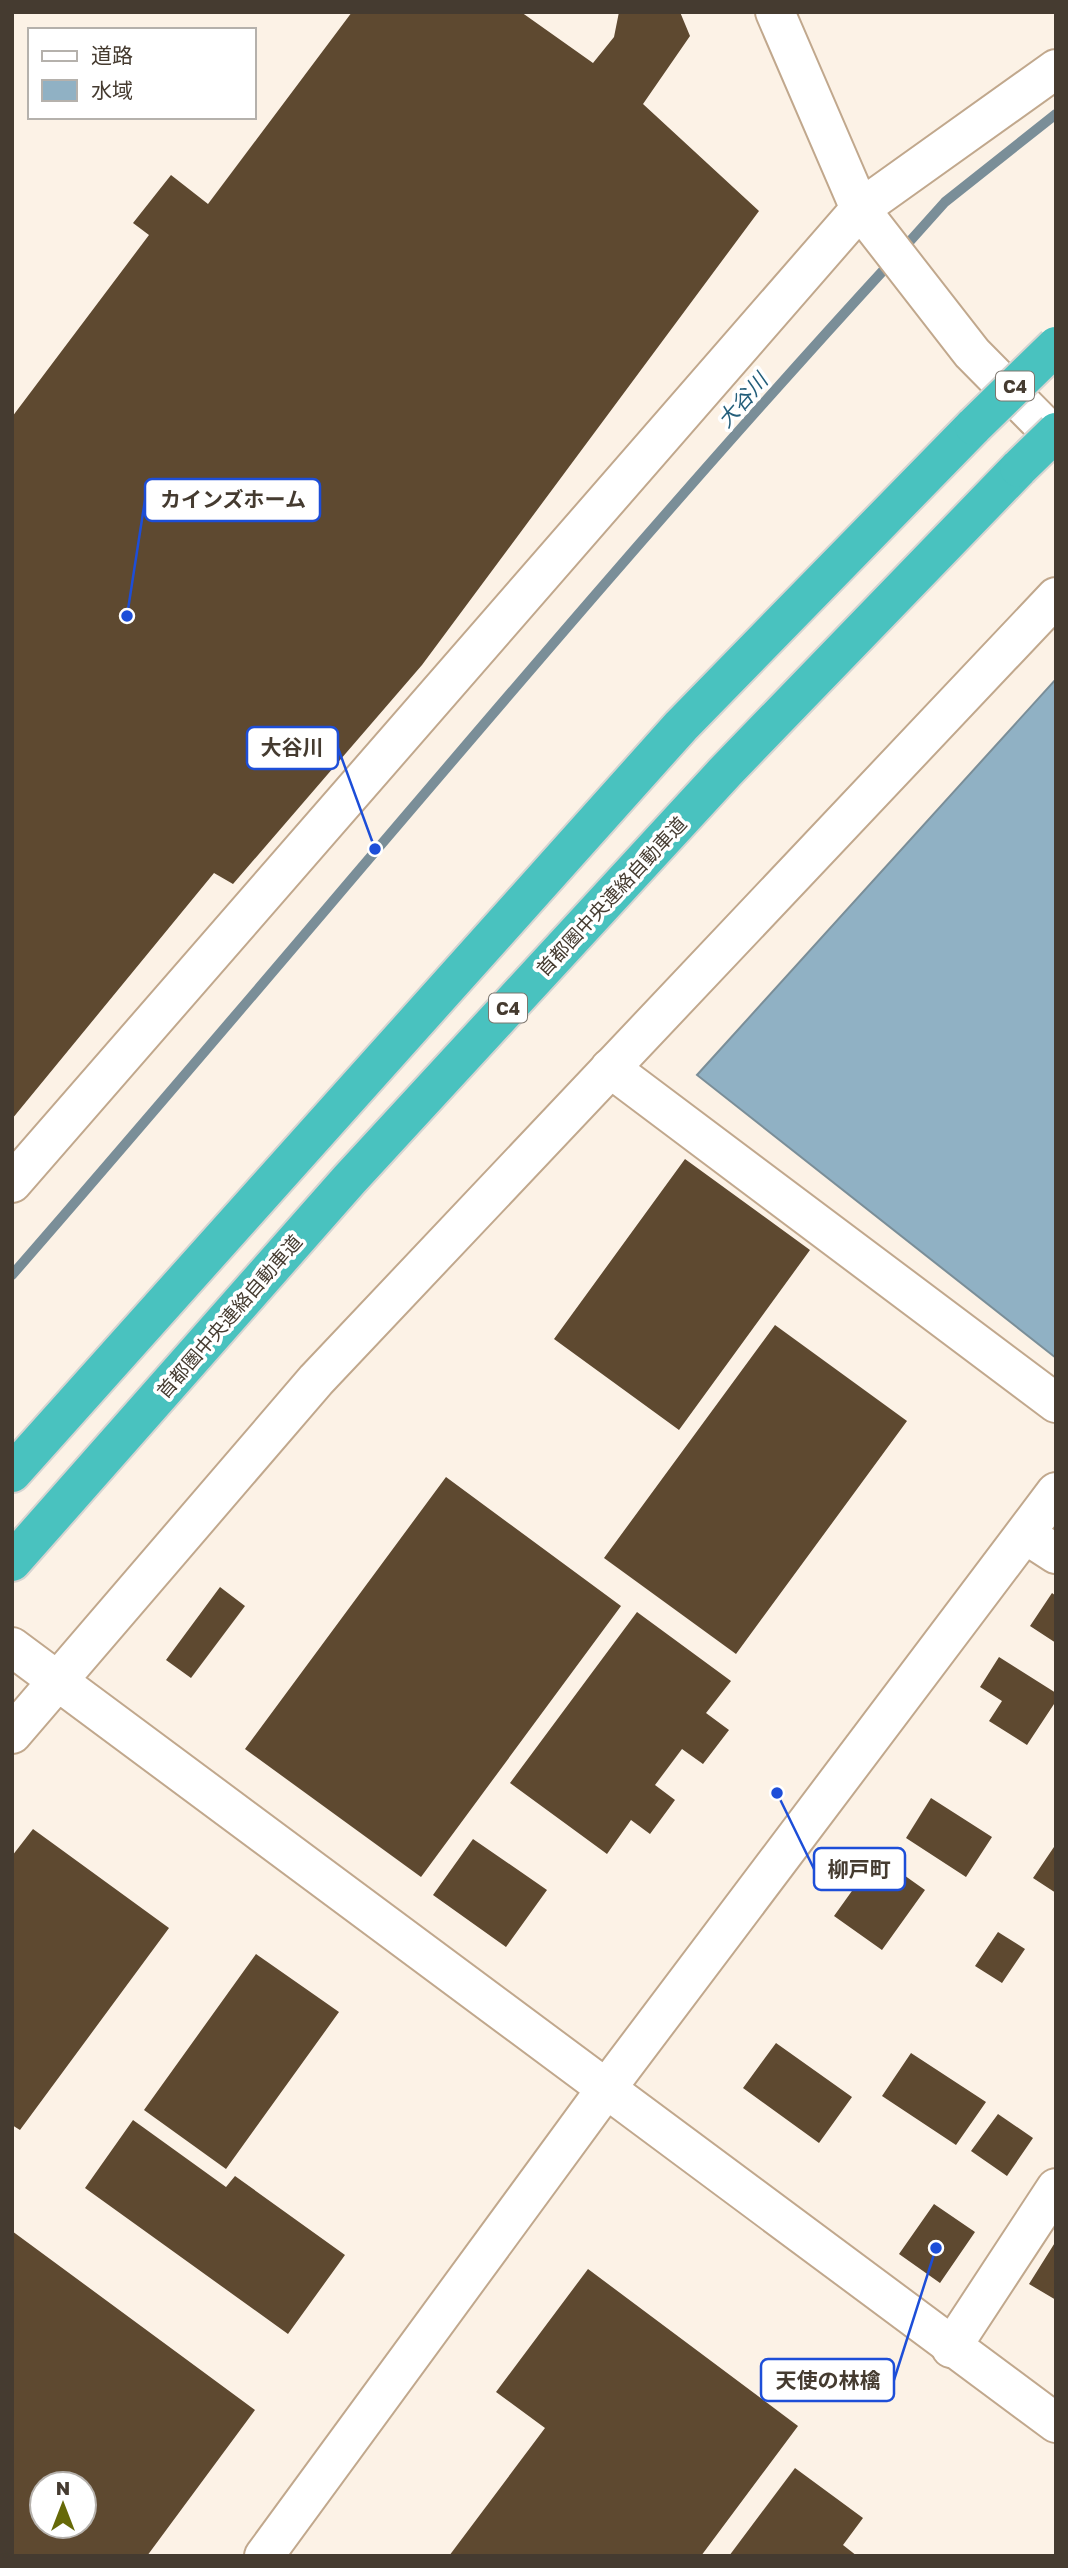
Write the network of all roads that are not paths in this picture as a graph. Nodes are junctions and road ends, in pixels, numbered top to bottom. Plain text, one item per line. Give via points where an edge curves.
1 (775, 12) edge
2 (1056, 69) edge
3 (860, 209) junction
4 (1056, 346) edge
5 (1056, 432) edge
6 (1056, 438) edge
7 (1056, 597) edge
8 (610, 1068) junction
9 (12, 1183) edge
10 (1056, 1403) edge
11 (12, 1474) edge
12 (1056, 1492) edge
13 (1025, 1534) junction
14 (1056, 1555) edge
15 (12, 1562) edge
16 (12, 1647) edge
17 (56, 1679) junction
18 (12, 1734) edge
19 (606, 2089) junction
20 (1056, 2188) edge
21 (951, 2347) junction
22 (1056, 2423) edge
23 (264, 2556) edge

1 - 3 street
2 - 3 street
3 - 6 street via 972,353
3 - 9 street
4 - 11 highway, C4, bridge via 681,726
5 - 15 highway, 首都圏中央連絡自動車道 / C4, bridge via 725,772 359,1170
7 - 8 street
8 - 10 street
8 - 17 street via 316,1380
12 - 13 street
13 - 14 street
13 - 19 street
16 - 17 street
17 - 18 street
17 - 19 street
19 - 21 street
19 - 23 street
20 - 21 street
21 - 22 street

